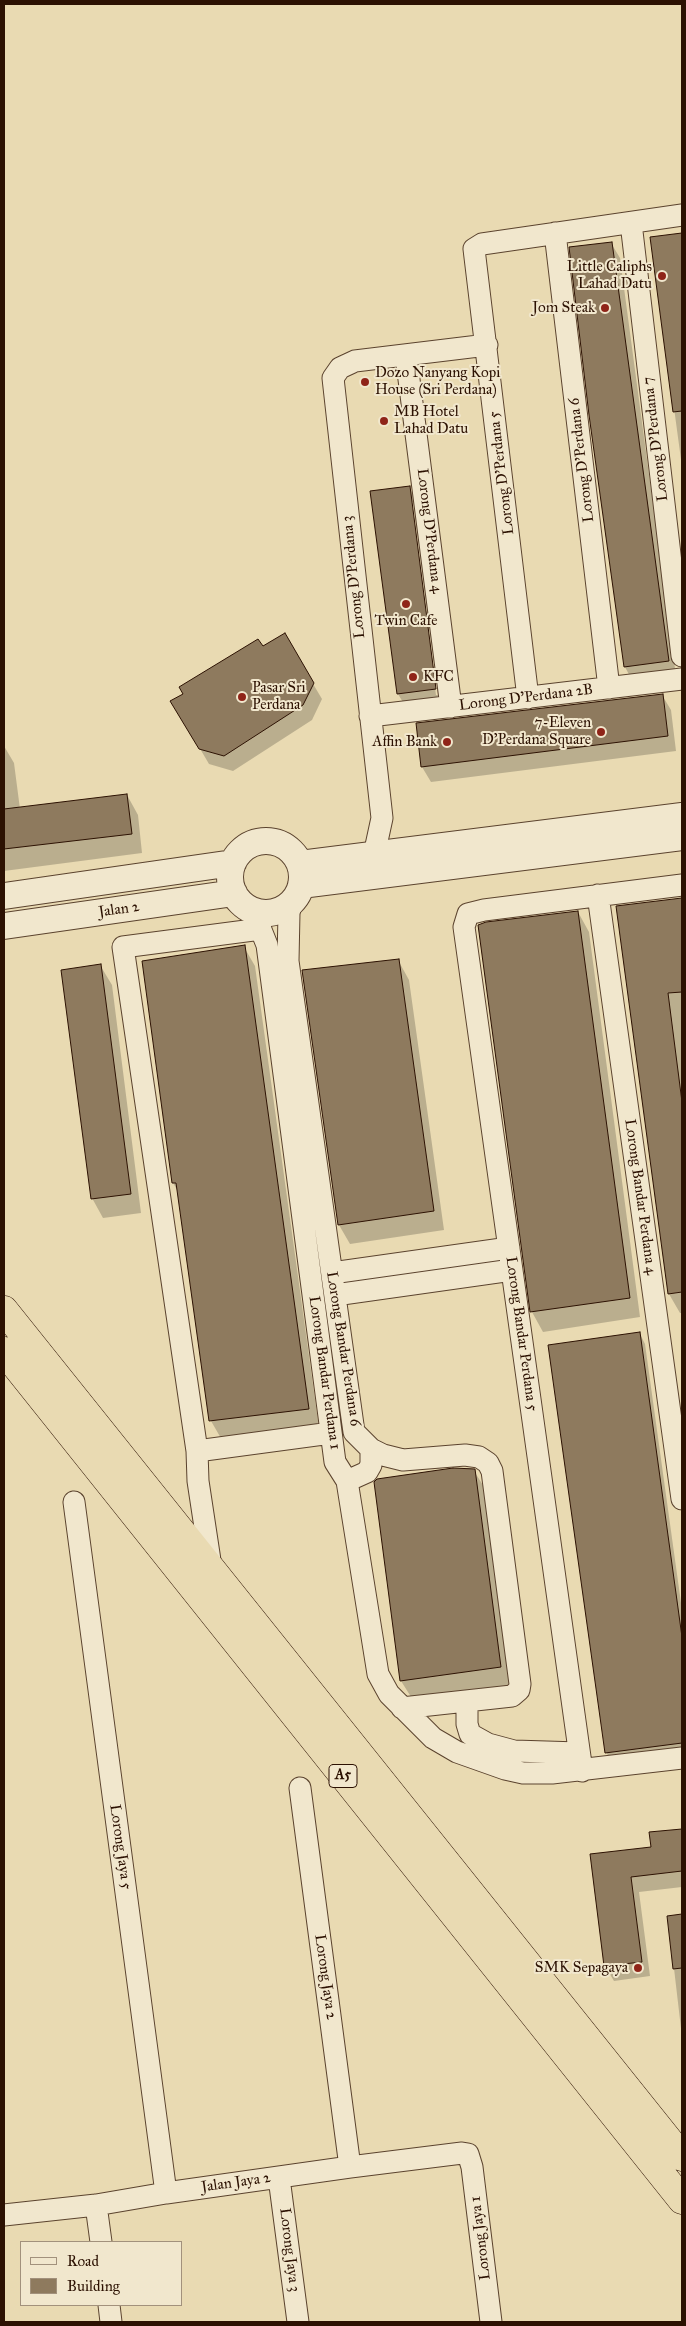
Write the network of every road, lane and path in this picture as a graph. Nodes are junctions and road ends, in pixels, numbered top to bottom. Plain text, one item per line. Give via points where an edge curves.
1 (682, 215) edge
2 (631, 223) junction
3 (555, 232) junction
4 (487, 345) junction
5 (406, 356) junction
6 (682, 656) edge
7 (682, 679) edge
8 (609, 688) junction
9 (528, 698) junction
10 (451, 706) junction
11 (370, 716) junction
12 (682, 816) edge
13 (682, 837) edge
14 (374, 855) junction
15 (233, 864) junction
16 (298, 883) junction
17 (682, 885) edge
18 (598, 895) junction
19 (4, 896) edge
20 (249, 911) junction
21 (4, 926) edge
22 (509, 1248) junction
23 (512, 1270) junction
24 (332, 1273) junction
25 (335, 1295) junction
26 (4, 1310) edge
27 (4, 1351) edge
28 (331, 1433) junction
29 (371, 1449) junction
30 (197, 1452) junction
31 (347, 1480) junction
32 (682, 1499) edge
33 (74, 1502) dead end
34 (211, 1566) junction
35 (467, 1701) junction
36 (402, 1708) junction
37 (682, 1758) edge
38 (581, 1762) junction
39 (300, 1788) dead end
40 (468, 2154) joint
41 (682, 2158) edge
42 (350, 2167) junction
43 (279, 2178) junction
44 (166, 2193) junction
45 (682, 2200) edge
46 (96, 2205) junction
47 (4, 2216) edge
48 (101, 2241) edge
49 (109, 2306) edge
50 (111, 2322) edge
51 (298, 2322) edge
52 (491, 2322) edge

1 - 2 street
2 - 3 street
2 - 6 street, Lorong D'Perdana 7
3 - 4 street, Lorong D'Perdana 5 via 482,244 474,249
3 - 8 street, Lorong D'Perdana 6
4 - 5 street, Lorong D'Perdana 3
4 - 9 street, Lorong D'Perdana 5
5 - 10 street, Lorong D'Perdana 4
5 - 11 street, Lorong D'Perdana 3 via 356,361 340,368 333,378
7 - 8 street, Lorong D'Perdana 2B
8 - 9 street, Lorong D'Perdana 2B
9 - 10 street, Lorong D'Perdana 2B
10 - 11 street, Lorong D'Perdana 2B
11 - 14 street, Lorong D'Perdana 3 via 382,818
12 - 14 street
13 - 16 street
14 - 16 street
15 - 16 street via 248,846 270,841 282,844 291,850
15 - 19 street, Jalan 2
15 - 20 street via 231,884
16 - 20 street via 284,908 263,913
16 - 24 street, Lorong Bandar Perdana 6 via 289,914 288,961
17 - 18 street
18 - 22 street, Lorong Bandar Perdana 5 via 484,910 468,914 464,928
18 - 32 street, Lorong Bandar Perdana 4
20 - 21 street, Jalan 2
20 - 28 street, Lorong Bandar Perdana 1 via 267,945
20 - 30 street via 123,947
22 - 23 street, Lorong Bandar Perdana 5
22 - 24 street
23 - 25 street
23 - 38 street, Lorong Bandar Perdana 5
24 - 25 street, Lorong Bandar Perdana 6
25 - 29 street, Lorong Bandar Perdana 6 via 354,1432
26 - 34 highway, A5
27 - 45 highway, A5
28 - 30 street
28 - 31 street, Lorong Bandar Perdana 1 via 336,1462
29 - 31 street via 371,1465 367,1472
29 - 35 street, Lorong Bandar Perdana 6 via 403,1460 465,1455 479,1457 492,1471 520,1684 512,1696
30 - 34 street via 198,1481
31 - 36 street, Lorong Bandar Perdana 1 via 378,1674 389,1694
33 - 44 street, Lorong Jaya 5
34 - 41 highway, A5
35 - 36 street, Lorong Bandar Perdana 6
35 - 38 street via 470,1734 488,1744
36 - 38 street, Lorong Bandar Perdana 1 via 433,1738 480,1761 523,1773
37 - 38 street, Lorong Bandar Perdana 1
39 - 42 street, Lorong Jaya 2
40 - 42 street, Jalan Jaya 2
40 - 52 street, Lorong Jaya 1
42 - 43 street, Jalan Jaya 2
43 - 44 street, Jalan Jaya 2
43 - 51 street, Lorong Jaya 3
44 - 46 street, Jalan Jaya 2
46 - 47 street, Jalan Jaya 2
46 - 48 street
49 - 50 street

